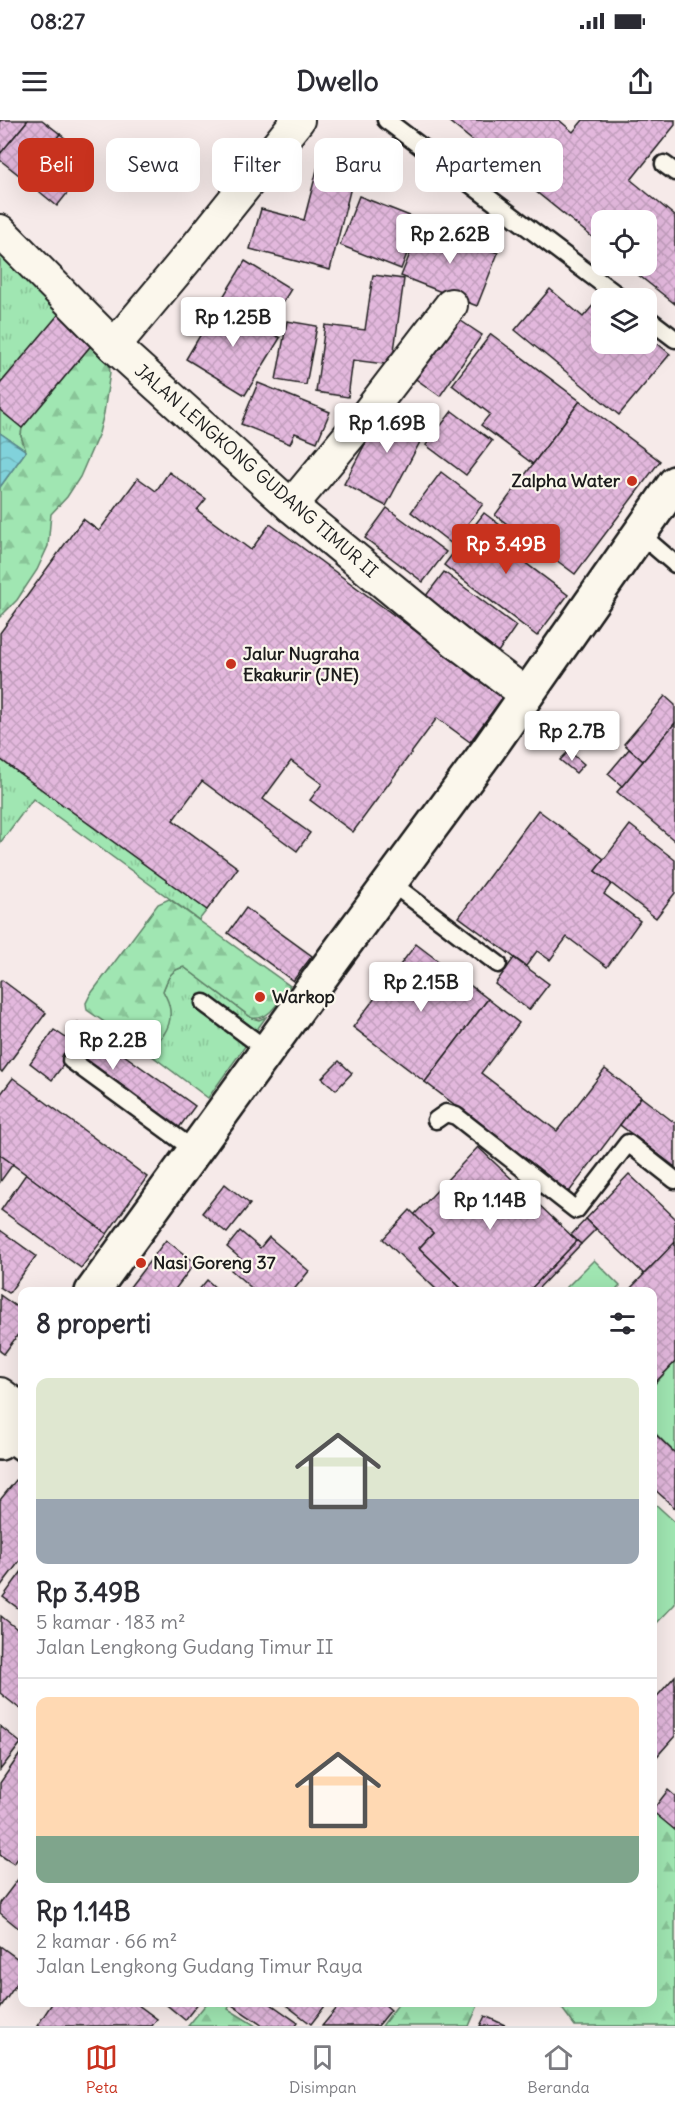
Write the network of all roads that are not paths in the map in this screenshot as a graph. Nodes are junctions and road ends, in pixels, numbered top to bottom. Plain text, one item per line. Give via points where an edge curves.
1 (298, 120) edge
2 (386, 120) edge
3 (0, 231) edge
4 (608, 288) edge
5 (451, 305) dead end
6 (657, 325) edge
7 (675, 339) edge
8 (114, 346) junction
9 (675, 483) edge
10 (291, 506) junction
11 (640, 534) junction
12 (675, 564) edge
13 (527, 696) junction
14 (390, 882) junction
15 (498, 964) dead end
16 (204, 1003) dead end
17 (267, 1050) junction
18 (71, 1060) dead end
19 (436, 1120) dead end
20 (194, 1150) junction
21 (675, 1180) edge
22 (96, 1287) edge
23 (14, 1402) edge
24 (8, 1445) edge

1 - 8 street
2 - 4 lane
3 - 8 street, JALAN LENGKONG GUDANG TIMUR II
5 - 10 street
6 - 7 lane
8 - 10 street, JALAN LENGKONG GUDANG TIMUR II
9 - 11 street
10 - 13 street, JALAN LENGKONG GUDANG TIMUR II
11 - 12 lane
11 - 13 street
13 - 14 street
14 - 15 lane
14 - 17 street
16 - 17 lane
17 - 20 street
18 - 20 lane
19 - 21 lane via 446,1113 456,1116 576,1210 628,1143
20 - 22 street
23 - 24 street

